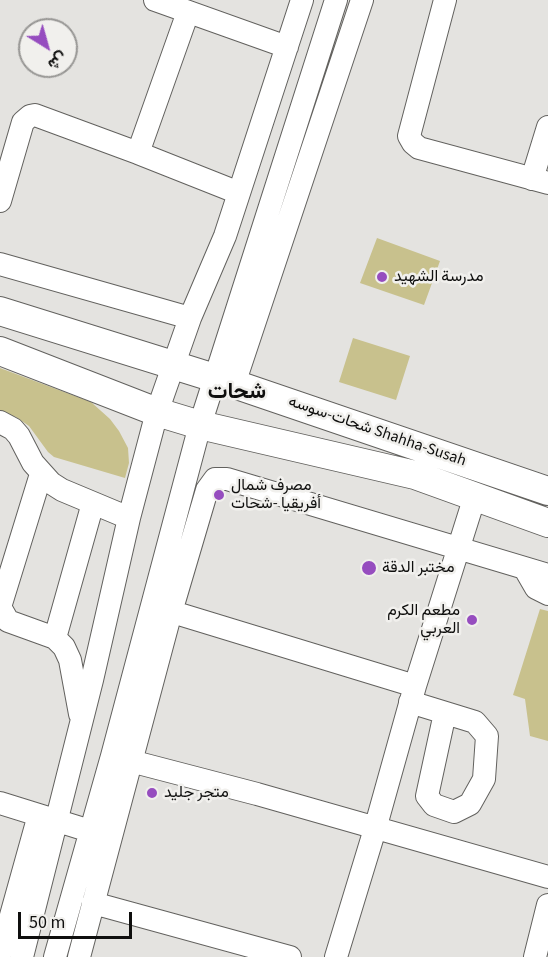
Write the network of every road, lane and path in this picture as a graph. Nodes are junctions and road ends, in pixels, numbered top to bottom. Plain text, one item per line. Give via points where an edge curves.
1 (155, 0) edge
2 (302, 0) edge
3 (336, 0) edge
4 (362, 0) edge
5 (445, 0) edge
6 (188, 12) junction
7 (287, 46) junction
8 (548, 127) edge
9 (138, 153) junction
10 (540, 181) edge
11 (239, 193) junction
12 (0, 201) edge
13 (0, 264) edge
14 (0, 311) edge
15 (190, 318) junction
16 (0, 351) edge
17 (172, 364) junction
18 (224, 381) junction
19 (157, 412) junction
20 (0, 422) edge
21 (200, 425) junction
22 (41, 474) junction
23 (548, 491) edge
24 (475, 496) junction
25 (93, 503) junction
26 (129, 518) junction
27 (548, 523) edge
28 (458, 549) junction
29 (525, 569) junction
30 (548, 575) edge
31 (548, 594) edge
32 (0, 607) edge
33 (161, 609) junction
34 (55, 638) junction
35 (413, 694) junction
36 (445, 713) dead end
37 (82, 722) junction
38 (122, 758) junction
39 (0, 803) edge
40 (48, 818) junction
41 (375, 829) junction
42 (90, 831) junction
43 (548, 877) edge
44 (93, 903) junction
45 (548, 905) edge
46 (0, 955) edge
47 (22, 957) edge
48 (55, 957) edge
49 (79, 957) edge
50 (290, 957) edge
51 (336, 957) edge
52 (535, 957) edge

1 - 6 street
2 - 7 street
3 - 18 street
4 - 18 street
5 - 10 street via 409,136 419,148
6 - 7 street
6 - 9 street
7 - 11 street
8 - 10 street
9 - 11 street
9 - 12 street via 30,116 23,122
11 - 15 street
13 - 15 street
14 - 17 main road, شحات-سوسه Shahha-Susah
15 - 17 street
16 - 19 main road, شحات-سوسه Shahha-Susah
17 - 18 main road, شحات-سوسه Shahha-Susah
17 - 19 street
18 - 21 street
18 - 23 main road, شحات-سوسه Shahha-Susah
19 - 21 main road, شحات-سوسه Shahha-Susah
19 - 26 street
20 - 22 street via 19,436
21 - 24 main road, شحات-سوسه Shahha-Susah via 415,475
21 - 33 street
22 - 25 street via 62,490
22 - 32 street
24 - 27 main road, شحات-سوسه Shahha-Susah
24 - 28 street
25 - 26 street
25 - 34 street
26 - 37 street
28 - 29 street
28 - 33 street via 215,479 207,490
28 - 35 street
29 - 30 street
29 - 31 street via 536,588
32 - 34 street via 4,618 15,625
33 - 35 street
33 - 38 street
34 - 37 street via 70,660
35 - 36 street
35 - 41 street
37 - 40 street
38 - 41 street
38 - 42 street
38 - 44 street
39 - 40 street
40 - 42 street
40 - 46 street
40 - 47 street
41 - 43 street
41 - 51 street
42 - 48 street
44 - 49 street
44 - 50 street
45 - 52 street

